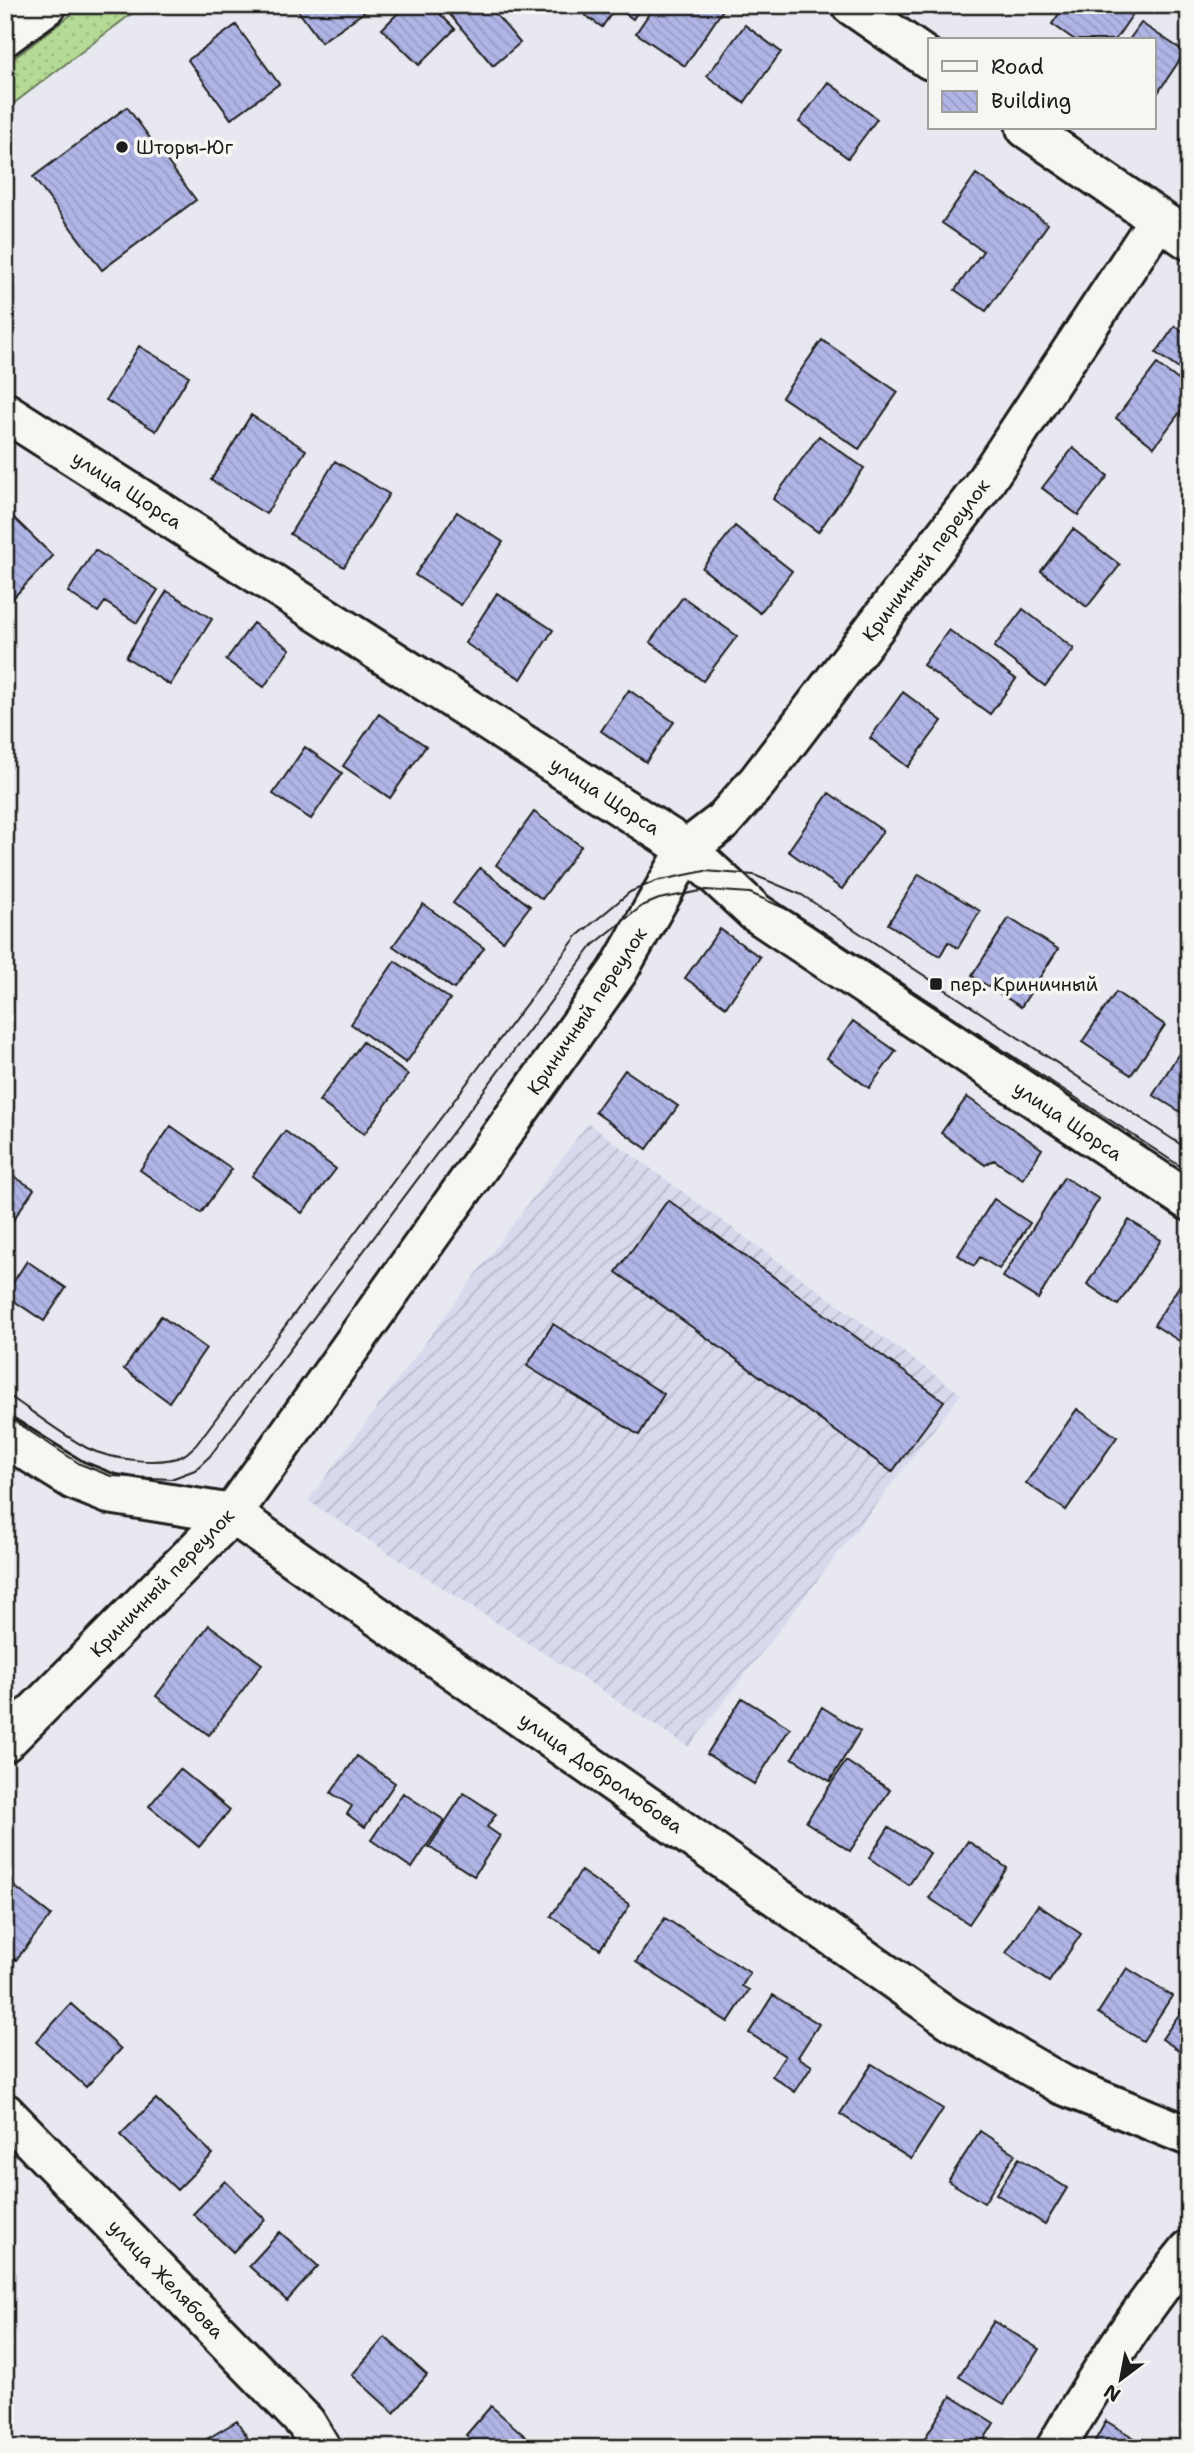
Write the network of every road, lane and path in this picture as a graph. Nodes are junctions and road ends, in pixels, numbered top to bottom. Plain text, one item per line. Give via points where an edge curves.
1 (47, 5) edge
2 (851, 5) edge
3 (5, 36) edge
4 (928, 59) edge
5 (1029, 130) edge
6 (1173, 230) edge
7 (5, 412) edge
8 (687, 849) junction
9 (1189, 1202) edge
10 (5, 1437) edge
11 (232, 1514) junction
12 (5, 1742) edge
13 (5, 2113) edge
14 (1189, 2136) edge
15 (1189, 2250) edge
16 (321, 2448) edge
17 (1056, 2448) edge

1 - 3 street
2 - 4 street
5 - 6 street
6 - 8 street, Криничный переулок via 758,781 722,822
7 - 8 street, улица Щорса
8 - 9 street, улица Щорса via 755,912
8 - 11 street, Криничный переулок via 618,971
10 - 11 street, улица Добролюбова via 41,1462 109,1494
11 - 12 street, Криничный переулок
11 - 14 street, улица Добролюбова via 950,2019 1063,2085
13 - 16 street, улица Желябова via 306,2423
15 - 17 street via 1142,2309

